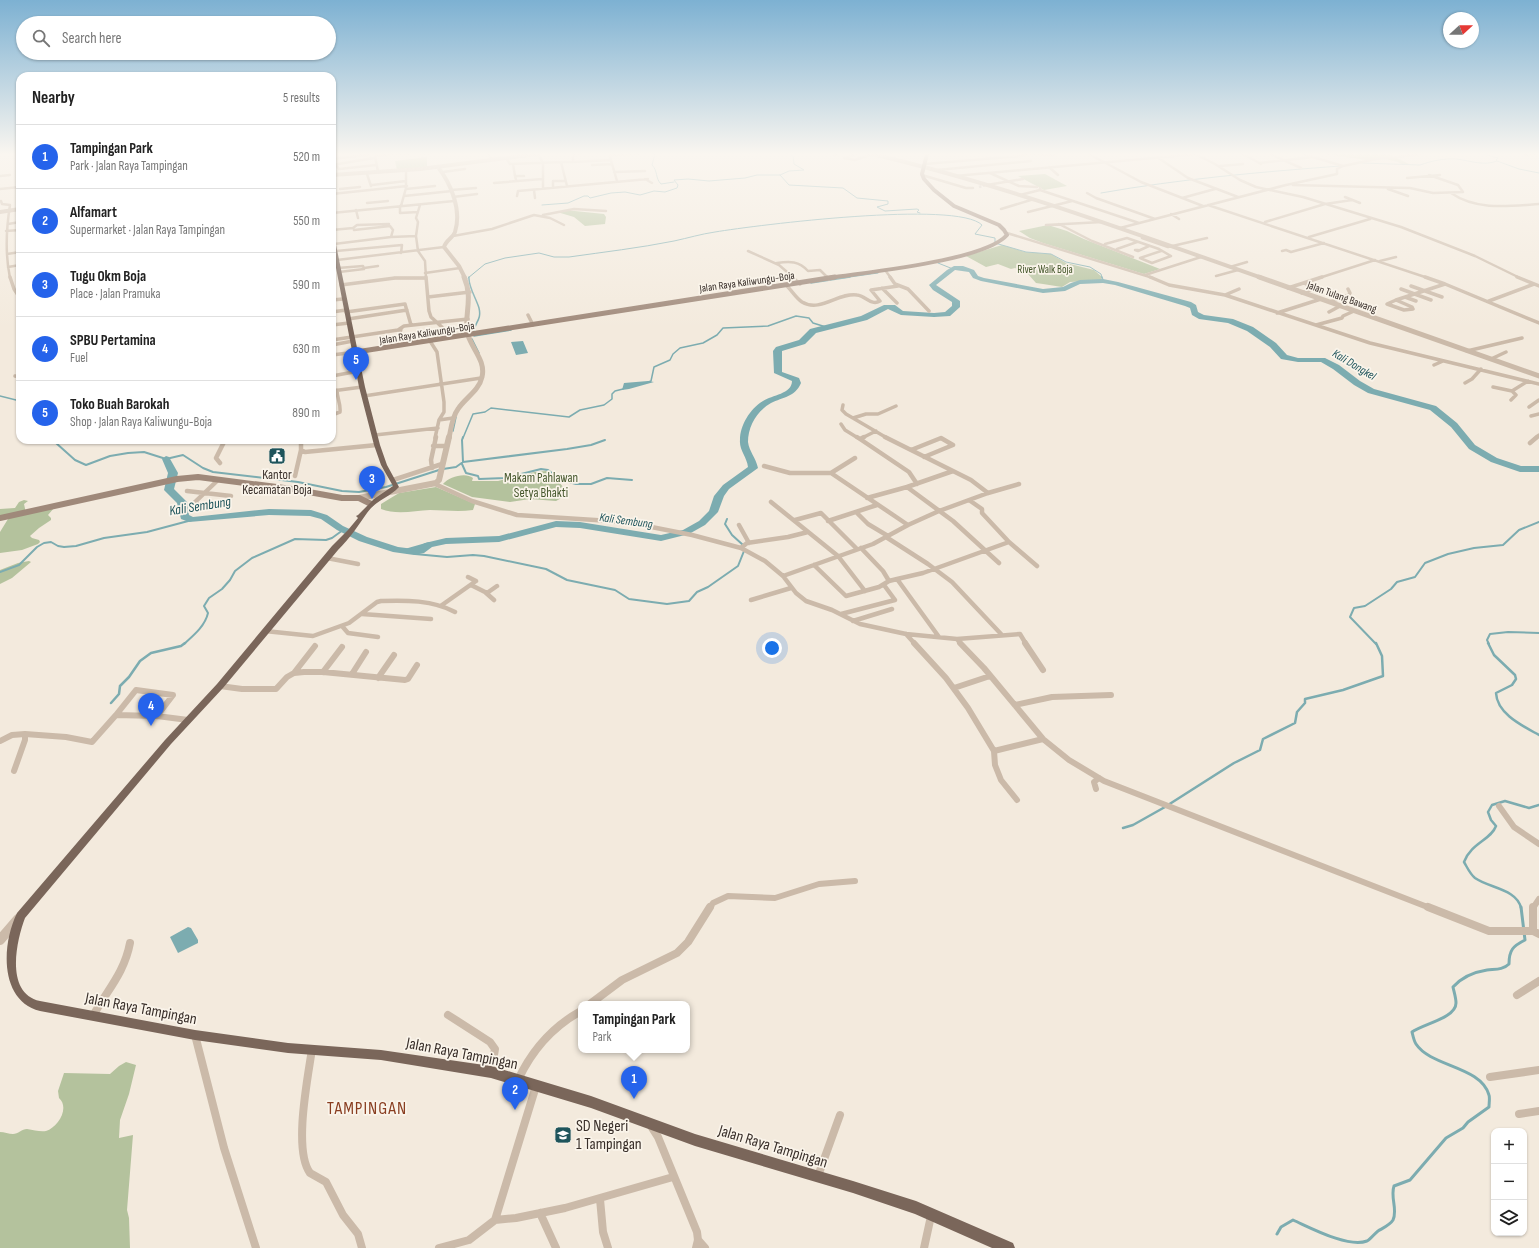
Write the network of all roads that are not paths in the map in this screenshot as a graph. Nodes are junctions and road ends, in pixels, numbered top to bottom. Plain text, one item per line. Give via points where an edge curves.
1 (9, 212) edge
2 (357, 212) edge
3 (400, 212) edge
4 (414, 212) edge
5 (418, 212) edge
6 (456, 212) edge
7 (553, 212) edge
8 (970, 212) edge
9 (1073, 212) edge
10 (1108, 212) edge
11 (1138, 212) edge
12 (1178, 212) edge
13 (1231, 212) edge
14 (1299, 212) edge
15 (1350, 212) edge
16 (1171, 214) junction
17 (542, 216) junction
18 (358, 218) dead end
19 (1155, 218) junction
20 (1179, 219) dead end
21 (1371, 219) junction
22 (1102, 222) junction
23 (16, 223) edge
24 (1139, 223) junction
25 (1264, 223) junction
26 (8, 224) junction
27 (389, 224) junction
28 (1059, 224) junction
29 (564, 225) dead end
30 (1046, 225) dead end
31 (1120, 228) junction
32 (353, 229) junction
33 (16, 230) edge
34 (336, 230) edge
35 (6, 231) junction
36 (1007, 233) junction
37 (416, 236) junction
38 (453, 236) junction
39 (391, 237) junction
40 (1142, 237) junction
41 (1308, 237) junction
42 (1207, 238) dead end
43 (363, 240) junction
44 (1136, 241) junction
45 (1325, 242) junction
46 (1155, 243) junction
47 (336, 244) edge
48 (1105, 244) dead end
49 (1125, 246) junction
50 (1149, 246) junction
51 (1170, 246) junction
52 (444, 247) junction
53 (1117, 249) dead end
54 (1137, 250) junction
55 (418, 251) junction
56 (748, 251) dead end
57 (1161, 251) junction
58 (1282, 251) dead end
59 (16, 252) edge
60 (0, 253) edge
61 (7, 253) junction
62 (401, 253) junction
63 (1128, 253) dead end
64 (1150, 255) junction
65 (336, 256) edge
66 (336, 256) edge
67 (1396, 256) dead end
68 (1133, 257) dead end
69 (1201, 257) junction
70 (1375, 260) junction
71 (1247, 262) dead end
72 (1380, 262) junction
73 (777, 263) junction
74 (16, 266) edge
75 (378, 266) dead end
76 (8, 267) junction
77 (1230, 267) junction
78 (460, 268) junction
79 (337, 270) edge
80 (1238, 270) junction
81 (808, 271) junction
82 (886, 271) junction
83 (425, 273) junction
84 (1145, 275) junction
85 (1216, 276) dead end
86 (426, 278) junction
87 (829, 279) junction
88 (813, 281) junction
89 (799, 283) junction
90 (1304, 283) junction
91 (1445, 284) junction
92 (1534, 284) junction
93 (340, 285) junction
94 (788, 286) junction
95 (898, 286) junction
96 (1411, 286) dead end
97 (1539, 286) edge
98 (882, 288) junction
99 (1288, 288) junction
100 (1239, 289) dead end
101 (1348, 289) dead end
102 (1401, 289) dead end
103 (1424, 291) junction
104 (470, 292) junction
105 (15, 293) edge
106 (1302, 293) junction
107 (1415, 294) junction
108 (1225, 295) junction
109 (428, 297) junction
110 (1405, 297) junction
111 (1442, 297) dead end
112 (343, 299) junction
113 (1321, 299) junction
114 (336, 300) edge
115 (1396, 300) junction
116 (1431, 300) dead end
117 (1416, 301) dead end
118 (1489, 301) junction
119 (1330, 302) junction
120 (1383, 302) dead end
121 (897, 303) dead end
122 (1388, 304) junction
123 (1340, 306) junction
124 (407, 310) junction
125 (346, 311) junction
126 (930, 311) dead end
127 (1354, 311) junction
128 (336, 312) edge
129 (1330, 312) dead end
130 (1277, 313) junction
131 (528, 315) dead end
132 (468, 319) junction
133 (348, 321) junction
134 (437, 322) junction
135 (1539, 323) edge
136 (336, 324) edge
137 (412, 325) junction
138 (533, 325) junction
139 (1315, 325) junction
140 (401, 329) junction
141 (468, 335) junction
142 (448, 338) junction
143 (1522, 338) dead end
144 (353, 339) junction
145 (336, 340) edge
146 (430, 341) junction
147 (336, 344) edge
148 (402, 345) junction
149 (1467, 351) junction
150 (356, 352) junction
151 (1506, 352) dead end
152 (336, 355) edge
153 (1491, 359) junction
154 (1443, 361) junction
155 (1434, 365) dead end
156 (1481, 369) junction
157 (359, 371) junction
158 (336, 375) edge
159 (1539, 376) edge
160 (481, 378) junction
161 (1528, 381) junction
162 (1464, 383) dead end
163 (442, 384) junction
164 (1539, 384) edge
165 (362, 386) junction
166 (1494, 387) dead end
167 (337, 390) joint
168 (1512, 391) junction
169 (364, 396) junction
170 (1511, 400) dead end
171 (1539, 400) edge
172 (843, 405) dead end
173 (896, 406) dead end
174 (1529, 406) dead end
175 (336, 414) edge
176 (1539, 414) edge
177 (1531, 416) dead end
178 (453, 418) junction
179 (853, 418) junction
180 (439, 420) junction
181 (841, 424) dead end
182 (438, 428) junction
183 (876, 431) junction
184 (375, 435) junction
185 (1539, 436) edge
186 (860, 439) junction
187 (223, 444) edge
188 (301, 444) edge
189 (1539, 444) edge
190 (377, 445) junction
191 (433, 445) junction
192 (447, 446) junction
193 (301, 450) junction
194 (911, 450) junction
195 (924, 457) junction
196 (855, 458) dead end
197 (220, 463) dead end
198 (764, 466) dead end
199 (442, 467) junction
200 (432, 468) junction
201 (953, 471) junction
202 (831, 473) junction
203 (295, 476) dead end
204 (218, 480) junction
205 (395, 481) junction
206 (435, 484) junction
207 (917, 484) junction
208 (1019, 484) dead end
209 (907, 487) junction
210 (187, 491) dead end
211 (388, 491) junction
212 (204, 492) junction
213 (988, 492) junction
214 (231, 496) dead end
215 (359, 498) junction
216 (867, 498) junction
217 (969, 500) junction
218 (771, 502) dead end
219 (371, 504) junction
220 (877, 505) junction
221 (210, 506) dead end
222 (939, 511) junction
223 (856, 512) junction
224 (0, 518) edge
225 (795, 520) junction
226 (828, 521) junction
227 (740, 525) dead end
228 (908, 525) junction
229 (808, 532) junction
230 (887, 537) junction
231 (1009, 542) junction
232 (744, 547) junction
233 (859, 549) junction
234 (985, 550) junction
235 (838, 556) junction
236 (327, 558) junction
237 (358, 564) dead end
238 (814, 564) junction
239 (999, 564) dead end
240 (1037, 566) dead end
241 (934, 569) junction
242 (783, 576) junction
243 (468, 577) dead end
244 (897, 579) junction
245 (889, 581) junction
246 (884, 585) junction
247 (471, 586) junction
248 (497, 586) dead end
249 (791, 588) junction
250 (866, 591) junction
251 (487, 593) junction
252 (494, 600) dead end
253 (751, 600) dead end
254 (442, 605) junction
255 (892, 609) dead end
256 (455, 612) dead end
257 (362, 614) junction
258 (841, 614) junction
259 (431, 619) dead end
260 (853, 621) junction
261 (342, 626) junction
262 (265, 631) junction
263 (906, 634) junction
264 (1001, 634) junction
265 (378, 636) dead end
266 (939, 637) junction
267 (957, 639) junction
268 (315, 646) dead end
269 (342, 647) dead end
270 (366, 652) dead end
271 (394, 655) dead end
272 (416, 665) dead end
273 (1043, 670) dead end
274 (323, 672) junction
275 (294, 674) junction
276 (352, 674) junction
277 (990, 676) junction
278 (378, 678) junction
279 (220, 686) junction
280 (954, 688) junction
281 (1111, 695) dead end
282 (1015, 705) junction
283 (116, 715) junction
284 (157, 716) junction
285 (188, 720) junction
286 (25, 734) junction
287 (1042, 739) junction
288 (0, 741) edge
289 (994, 751) junction
290 (14, 771) dead end
291 (1099, 778) junction
292 (1096, 789) dead end
293 (1017, 800) dead end
294 (1499, 806) dead end
295 (1539, 844) edge
296 (855, 881) dead end
297 (1539, 899) edge
298 (21, 916) junction
299 (1529, 931) edge
300 (0, 940) edge
301 (130, 943) dead end
302 (1539, 981) edge
303 (1517, 995) dead end
304 (594, 1001) edge
305 (578, 1013) edge
306 (448, 1015) dead end
307 (93, 1016) junction
308 (195, 1035) junction
309 (312, 1049) junction
310 (1539, 1070) edge
311 (490, 1072) junction
312 (1490, 1077) dead end
313 (518, 1080) junction
314 (536, 1086) junction
315 (1539, 1111) edge
316 (1519, 1114) dead end
317 (840, 1115) dead end
318 (650, 1124) junction
319 (673, 1177) junction
320 (818, 1177) junction
321 (600, 1200) junction
322 (540, 1213) junction
323 (931, 1216) junction
324 (495, 1220) junction
325 (697, 1244) edge
326 (256, 1248) edge
327 (362, 1248) edge
328 (440, 1248) edge
329 (556, 1248) edge
330 (608, 1248) edge
331 (705, 1248) edge
332 (924, 1248) edge
333 (1008, 1248) edge

1 - 26 street
2 - 18 street
3 - 4 street
5 - 37 street
6 - 38 street
7 - 17 street
8 - 36 main road via 999,225
9 - 22 street, Jalan Tulang Bawang
10 - 24 street
11 - 19 street
12 - 16 street
13 - 25 street
14 - 25 street
15 - 21 street
16 - 19 street
16 - 20 street
17 - 29 street
17 - 38 street via 531,215 492,229
19 - 24 street
21 - 41 street
21 - 92 street via 1401,227 1457,248
22 - 28 street
22 - 31 street, Jalan Tulang Bawang
23 - 26 street
24 - 31 street
25 - 41 street
26 - 35 street
27 - 32 street
27 - 32 street via 357,224
27 - 39 street via 393,230
28 - 30 street
28 - 68 street via 1087,239
31 - 40 street, Jalan Tulang Bawang
32 - 34 street
32 - 43 street via 354,232 363,232
33 - 35 street
35 - 61 street
36 - 82 main road, Jalan Raya Kaliwungu-Boja via 1000,244 946,259
36 - 84 street
37 - 39 street
37 - 55 street
38 - 52 street via 446,241
39 - 43 street
40 - 44 street
40 - 46 street
40 - 51 street, Jalan Tulang Bawang
41 - 45 street
42 - 51 street
43 - 47 street
44 - 48 street via 1125,237
44 - 49 street
44 - 50 street
45 - 58 street via 1291,252
45 - 70 street
46 - 50 street
46 - 51 street
49 - 53 street
49 - 54 street
50 - 54 street
50 - 57 street
51 - 69 street, Jalan Tulang Bawang
52 - 55 street
52 - 78 street
54 - 63 street
54 - 64 street
55 - 62 street
55 - 83 street via 425,261
56 - 73 street
57 - 64 street
57 - 64 street via 1171,256 1152,263 1140,258
59 - 61 street
60 - 61 street
61 - 76 street
62 - 65 street
62 - 66 street via 402,245
67 - 72 street
69 - 77 street, Jalan Tulang Bawang
69 - 84 street
70 - 72 street
70 - 90 street
71 - 77 street
72 - 91 street
73 - 81 street via 796,262
73 - 89 street
74 - 76 street
75 - 79 street
76 - 105 street
77 - 80 street, Jalan Tulang Bawang
78 - 83 street
78 - 104 street
79 - 93 main road
80 - 85 street
80 - 99 street, Jalan Tulang Bawang
81 - 87 street via 820,270
81 - 88 street
82 - 87 main road, Jalan Raya Kaliwungu-Boja
82 - 95 street
83 - 86 street
84 - 108 street via 1169,285
86 - 93 street via 395,278
86 - 109 street
87 - 88 main road, Jalan Raya Kaliwungu-Boja
88 - 89 main road, Jalan Raya Kaliwungu-Boja
89 - 94 main road, Jalan Raya Kaliwungu-Boja
90 - 99 street
90 - 106 street via 1315,288
91 - 103 street
91 - 118 street
92 - 97 street
92 - 118 street
93 - 112 main road
94 - 98 street via 803,302 811,304 829,303 856,294 871,303 878,303 880,301 871,290
94 - 138 main road, Jalan Raya Kaliwungu-Boja
95 - 98 street
95 - 126 street via 908,288
96 - 103 street
98 - 121 street
99 - 106 street, Jalan Tulang Bawang
100 - 108 street
101 - 119 street via 1348,295
102 - 107 street
103 - 107 street
103 - 111 street
104 - 109 street
104 - 132 street
106 - 113 street, Jalan Tulang Bawang
107 - 110 street
107 - 116 street
108 - 130 street
109 - 134 street via 430,314
110 - 115 street
110 - 117 street
112 - 114 street
112 - 125 main road
113 - 119 street, Jalan Tulang Bawang
113 - 130 street
115 - 122 street
115 - 122 street via 1414,308 1404,310
118 - 135 street
119 - 123 street, Jalan Tulang Bawang
120 - 122 street
123 - 127 street, Jalan Tulang Bawang
123 - 129 street
124 - 125 street via 404,304
124 - 133 street
124 - 137 street
125 - 128 street
125 - 133 main road
127 - 139 street via 1342,318
127 - 149 street, Jalan Tulang Bawang
130 - 139 street
131 - 138 street
132 - 134 street
132 - 141 street
133 - 136 street
133 - 144 main road
134 - 137 street
134 - 142 street via 444,328
137 - 140 street
138 - 141 main road, Jalan Raya Kaliwungu-Boja
139 - 154 street via 1370,343
140 - 144 street
140 - 148 street
141 - 142 main road, Jalan Raya Kaliwungu-Boja
141 - 160 street via 479,355
142 - 146 main road, Jalan Raya Kaliwungu-Boja
143 - 149 street
144 - 145 street
144 - 147 street
144 - 150 main road
146 - 148 main road, Jalan Raya Kaliwungu-Boja
146 - 163 street via 437,352
148 - 150 main road, Jalan Raya Kaliwungu-Boja
149 - 153 street, Jalan Tulang Bawang
150 - 152 street
150 - 157 main road
151 - 153 street
153 - 159 street, Jalan Tulang Bawang
154 - 155 street
154 - 156 street
156 - 161 street
156 - 162 street
157 - 158 street
157 - 165 main road
160 - 163 street
160 - 178 street via 476,390 457,409
161 - 164 street
161 - 168 street
163 - 169 street
163 - 180 street via 444,412
165 - 167 street
165 - 169 main road
166 - 168 street
167 - 175 street via 341,406 340,412
168 - 170 street via 1516,397
169 - 184 main road
171 - 174 street
172 - 179 street via 843,412
173 - 179 street via 878,414
176 - 177 street
178 - 180 street
178 - 192 street
179 - 183 street
180 - 182 street
181 - 186 street via 845,430
182 - 184 street
182 - 191 street
183 - 186 street
183 - 194 street
184 - 190 main road
185 - 189 street via 1531,443
186 - 207 street via 909,472
187 - 197 street via 216,458
188 - 193 street
190 - 193 street via 308,452
190 - 205 main road via 384,465
191 - 192 street
191 - 200 street
192 - 199 street
193 - 203 street
194 - 195 street
194 - 195 street via 941,438 953,445
195 - 201 street
196 - 202 street
198 - 202 street via 790,473
199 - 200 street
199 - 206 street via 439,480
200 - 205 street
201 - 207 street
201 - 213 street
202 - 216 street
204 - 212 street
204 - 215 main road via 342,498
204 - 224 main road via 198,477 177,479
205 - 211 main road via 396,487
206 - 211 street
206 - 232 street via 472,501 517,515 626,522
207 - 209 street
208 - 213 street
209 - 216 street
209 - 222 street
210 - 212 street
211 - 215 street
211 - 219 main road
212 - 214 street
212 - 221 street via 194,503
213 - 217 street
215 - 219 main road
216 - 220 street
217 - 222 street
217 - 231 street via 982,509 982,513 995,529
218 - 225 street
219 - 236 main road
220 - 223 street
220 - 228 street
222 - 228 street
222 - 234 street
223 - 226 street
223 - 230 street
225 - 226 street via 822,513
225 - 229 street
226 - 233 street
227 - 232 street
228 - 230 street
229 - 232 street
229 - 235 street
230 - 233 street
230 - 241 street
231 - 234 street
231 - 240 street
232 - 242 street via 765,560
233 - 235 street
233 - 245 street via 883,571
234 - 239 street
234 - 241 street
235 - 238 street
235 - 250 street
236 - 237 street
236 - 262 main road
238 - 242 street
238 - 250 street via 846,596
241 - 244 street
241 - 264 street via 952,582
242 - 249 street
243 - 247 street via 476,581
244 - 245 street
244 - 266 street
245 - 246 street
246 - 250 street
246 - 258 street via 895,600
247 - 251 street
247 - 254 street
248 - 251 street
249 - 253 street
249 - 258 street via 806,601
251 - 252 street
254 - 256 street
254 - 257 street via 381,601
255 - 260 street
257 - 259 street
257 - 261 street
258 - 260 street
260 - 263 street via 872,628
261 - 262 street via 313,636
261 - 265 street via 348,633
262 - 279 main road
263 - 266 street
263 - 280 street
264 - 267 street
264 - 273 street via 1020,634
266 - 267 street
267 - 277 street
268 - 275 street
269 - 274 street
270 - 276 street
271 - 278 street
272 - 278 street via 408,679
274 - 275 street
274 - 276 street
275 - 279 street via 286,677 276,689 242,690
276 - 278 street
277 - 280 street
277 - 282 street
279 - 285 main road
280 - 289 street
281 - 282 street via 1052,697
282 - 287 street
283 - 284 street
283 - 284 street via 136,690 172,695
283 - 286 street via 92,742
284 - 285 street
285 - 298 main road
286 - 288 street via 15,734
286 - 290 street
287 - 289 street
287 - 291 street via 1069,760
289 - 293 street via 1001,780
291 - 292 street via 1094,782
291 - 299 street via 1489,931
294 - 295 street via 1514,827
296 - 304 street via 819,884 776,898 728,896 718,900 677,953 622,980
297 - 299 street via 1533,907
298 - 300 street
298 - 307 main road, Jalan Raya Tampingan via 10,955 11,978 22,998 30,1003
301 - 307 street via 118,978 103,997
302 - 303 street
305 - 313 street via 564,1020 539,1044 525,1064
306 - 311 street via 490,1042 495,1049
307 - 308 main road, Jalan Raya Tampingan
308 - 309 main road, Jalan Raya Tampingan
308 - 326 street via 224,1148
309 - 311 main road, Jalan Raya Tampingan via 381,1055
309 - 327 street via 305,1106 303,1153 311,1176 326,1182 343,1216 356,1229
310 - 312 street
311 - 313 main road, Jalan Raya Tampingan
313 - 314 main road, Jalan Raya Tampingan
314 - 318 main road, Jalan Raya Tampingan via 591,1102
314 - 324 street
315 - 316 street
317 - 320 street
318 - 319 street via 658,1137
318 - 320 main road, Jalan Raya Tampingan
319 - 321 street
319 - 325 street via 697,1232
320 - 323 main road, Jalan Raya Tampingan via 867,1191
321 - 322 street
321 - 330 street via 603,1232
322 - 324 street
322 - 329 street
323 - 332 street
323 - 333 main road, Jalan Raya Tampingan
324 - 328 street via 469,1240
325 - 331 street

